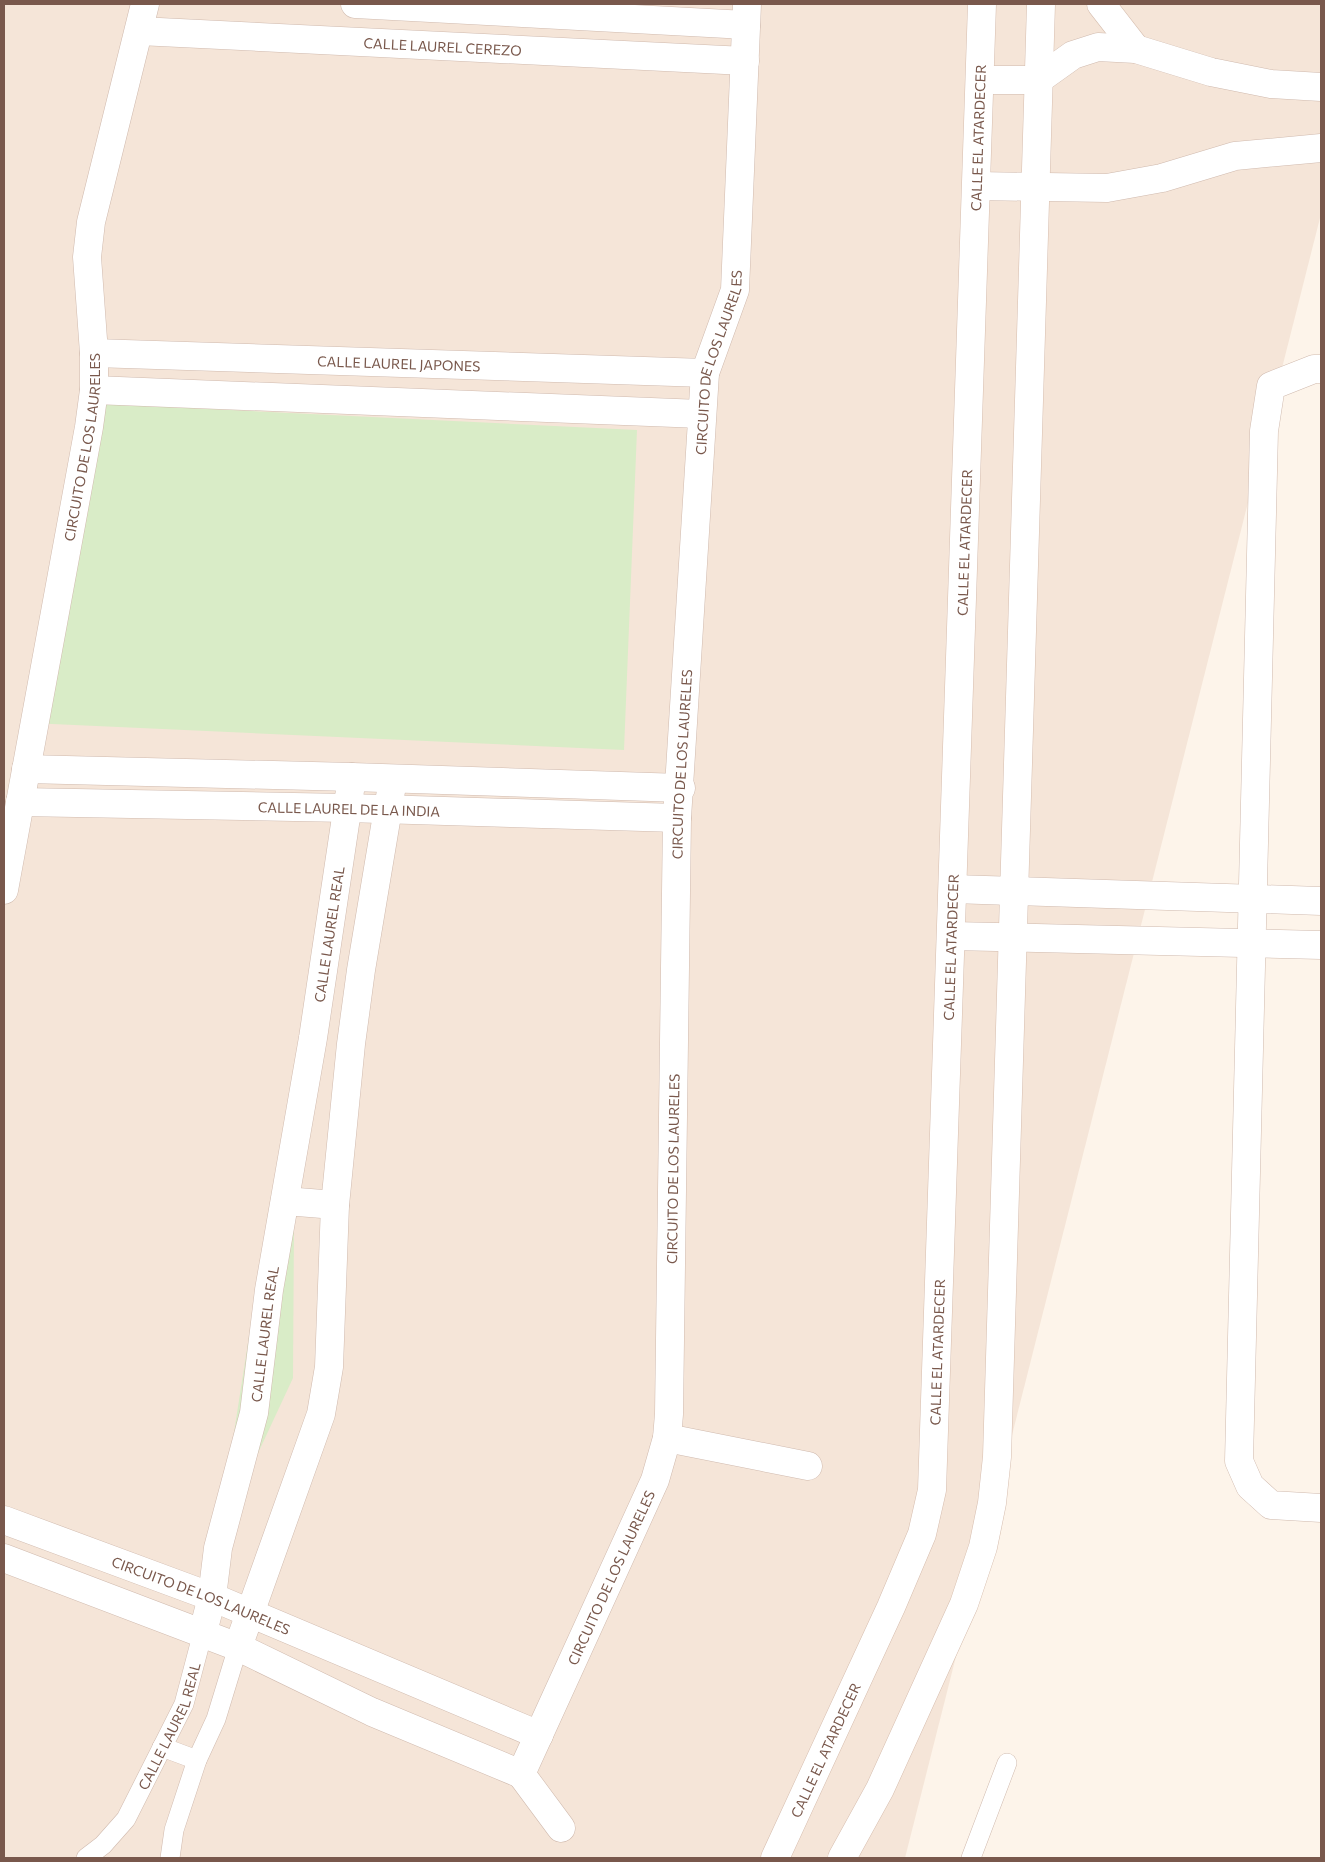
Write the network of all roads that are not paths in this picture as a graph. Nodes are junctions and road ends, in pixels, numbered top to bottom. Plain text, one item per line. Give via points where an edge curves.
1 (145, 4) edge
2 (355, 4) edge
3 (982, 4) edge
4 (1041, 4) edge
5 (1101, 4) edge
6 (440, 8) junction
7 (746, 14) edge
8 (139, 30) junction
9 (440, 46) junction
10 (1136, 48) junction
11 (745, 61) junction
12 (980, 80) junction
13 (1038, 80) junction
14 (1321, 87) edge
15 (1321, 148) edge
16 (976, 186) junction
17 (1035, 188) junction
18 (94, 353) junction
19 (397, 364) junction
20 (1321, 370) edge
21 (705, 373) junction
22 (94, 390) junction
23 (394, 402) junction
24 (702, 414) junction
25 (26, 769) junction
26 (352, 777) junction
27 (393, 779) junction
28 (681, 788) junction
29 (20, 802) junction
30 (347, 808) junction
31 (389, 810) junction
32 (678, 818) junction
33 (954, 889) junction
34 (4, 890) edge
35 (1013, 892) junction
36 (1253, 898) junction
37 (1321, 901) edge
38 (952, 936) junction
39 (1012, 937) junction
40 (1252, 943) junction
41 (1321, 945) edge
42 (285, 1201) junction
43 (335, 1205) junction
44 (667, 1438) junction
45 (808, 1466) dead end
46 (1321, 1508) edge
47 (4, 1520) edge
48 (4, 1558) edge
49 (212, 1597) junction
50 (250, 1613) junction
51 (203, 1632) junction
52 (238, 1647) junction
53 (540, 1735) junction
54 (162, 1747) junction
55 (197, 1760) junction
56 (1007, 1763) dead end
57 (521, 1774) junction
58 (562, 1828) dead end
59 (86, 1858) edge
60 (170, 1858) edge
61 (775, 1858) edge
62 (842, 1858) edge
63 (971, 1858) edge

1 - 8 street, CIRCUITO DE LOS LAURELES
2 - 6 street
3 - 12 street, CALLE EL ATARDECER
4 - 13 street
5 - 10 street
6 - 7 street
6 - 9 street
7 - 11 street, CIRCUITO DE LOS LAURELES
8 - 9 street, CALLE LAUREL CEREZO
8 - 18 street, CIRCUITO DE LOS LAURELES via 91,222 87,257
9 - 11 street, CALLE LAUREL CEREZO
10 - 13 street via 1098,47 1073,55
10 - 14 street via 1211,72 1271,84
11 - 21 street, CIRCUITO DE LOS LAURELES via 735,290
12 - 13 street
12 - 16 street, CALLE EL ATARDECER
13 - 17 street
15 - 17 street via 1235,156 1162,178 1107,188
16 - 17 street
16 - 33 street, CALLE EL ATARDECER
17 - 35 street
18 - 19 street, CALLE LAUREL JAPONES
18 - 22 street, CIRCUITO DE LOS LAURELES
19 - 21 street, CALLE LAUREL JAPONES
19 - 23 street
20 - 36 street via 1314,369 1271,386 1264,431
21 - 24 street, CIRCUITO DE LOS LAURELES
22 - 23 street
22 - 25 street, CIRCUITO DE LOS LAURELES
23 - 24 street
24 - 28 street, CIRCUITO DE LOS LAURELES
25 - 26 street
25 - 29 street, CIRCUITO DE LOS LAURELES
26 - 27 street
26 - 30 street, CALLE LAUREL REAL
27 - 28 street
27 - 31 street
28 - 32 street, CIRCUITO DE LOS LAURELES
29 - 30 street, CALLE LAUREL DE LA INDIA
29 - 34 street, CIRCUITO DE LOS LAURELES
30 - 31 street, CALLE LAUREL DE LA INDIA
30 - 42 street, CALLE LAUREL REAL
31 - 32 street, CALLE LAUREL DE LA INDIA
31 - 43 street via 356,1006
32 - 44 street, CIRCUITO DE LOS LAURELES
33 - 35 street
33 - 38 street, CALLE EL ATARDECER
35 - 36 street
35 - 39 street
36 - 37 street
36 - 40 street
38 - 39 street
38 - 61 street, CALLE EL ATARDECER via 932,1490 922,1534 891,1607
39 - 40 street
39 - 62 street via 997,1457 992,1502 983,1547 964,1604 880,1789
40 - 41 street
40 - 46 street via 1239,1460 1250,1486 1271,1505
42 - 43 street
42 - 49 street, CALLE LAUREL REAL via 254,1413 218,1548
43 - 50 street via 329,1366 321,1414
44 - 45 street
44 - 53 street, CIRCUITO DE LOS LAURELES via 655,1480
47 - 49 street, CIRCUITO DE LOS LAURELES
48 - 51 street
49 - 50 street, CIRCUITO DE LOS LAURELES
49 - 51 street, CALLE LAUREL REAL
50 - 52 street
50 - 53 street, CIRCUITO DE LOS LAURELES
51 - 52 street
51 - 54 lane, CALLE LAUREL REAL via 184,1704
52 - 55 lane via 216,1719
52 - 57 street via 372,1712
53 - 57 street
54 - 55 lane
54 - 59 lane, CALLE LAUREL REAL via 126,1819
55 - 60 lane via 174,1830
56 - 63 lane
57 - 58 street

